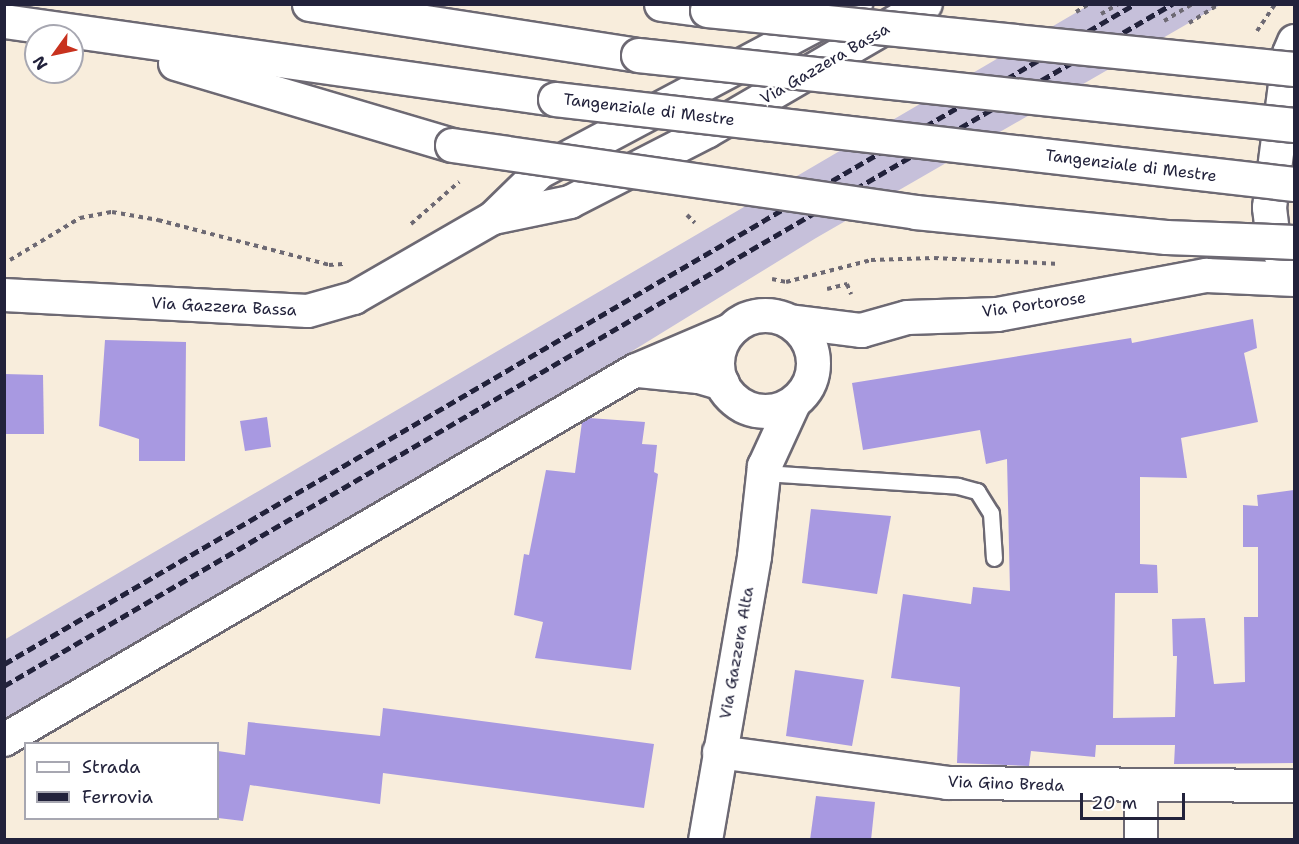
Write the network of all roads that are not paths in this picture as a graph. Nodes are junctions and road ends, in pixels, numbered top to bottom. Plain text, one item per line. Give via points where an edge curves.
1 (309, 4) edge
2 (661, 4) edge
3 (856, 4) edge
4 (926, 4) edge
5 (808, 15) edge
6 (4, 21) edge
7 (24, 24) edge
8 (84, 33) edge
9 (84, 36) edge
10 (1294, 41) edge
11 (1294, 69) edge
12 (1294, 125) edge
13 (1294, 184) edge
14 (1269, 207) junction
15 (493, 218) junction
16 (1294, 242) edge
17 (1206, 275) junction
18 (1294, 277) edge
19 (4, 295) edge
20 (789, 321) junction
21 (730, 330) junction
22 (861, 330) junction
23 (636, 370) junction
24 (812, 375) junction
25 (729, 393) junction
26 (793, 403) junction
27 (764, 470) junction
28 (994, 558) dead end
29 (4, 740) edge
30 (719, 752) junction
31 (1294, 786) edge
32 (1141, 787) junction
33 (705, 840) edge
34 (1141, 840) edge

1 - 12 main road, bridge via 638,55
2 - 11 main road, bridge
3 - 5 street, Via Gazzera Bassa
4 - 15 street, Via Gazzera Bassa via 708,131 570,202
5 - 15 street, Via Gazzera Bassa via 540,172
6 - 7 main road, Tangenziale di Mestre
8 - 13 main road, Tangenziale di Mestre, bridge via 555,99
9 - 16 main road, bridge via 452,145 915,212 1166,237
10 - 14 main road via 1289,53
14 - 17 main road via 1247,237
14 - 18 main road via 1273,240
15 - 19 street, Via Gazzera Bassa via 354,298 308,311
17 - 18 main road, Via Portorose
17 - 22 main road, Via Portorose via 997,314 907,317
20 - 21 main road via 765,315 740,322
20 - 22 main road, Via Portorose
20 - 24 main road via 805,335 813,354
21 - 23 main road
21 - 25 main road via 718,356
22 - 24 main road, Via Portorose
23 - 25 main road via 698,376
23 - 29 street
24 - 26 main road
25 - 26 main road via 754,410 774,411
25 - 27 main road
26 - 27 main road, Via Gazzera Alta
27 - 28 lane via 958,486 977,491 988,504
27 - 30 main road, Via Gazzera Alta via 754,556
30 - 32 street, Via Gino Breda via 947,783
30 - 33 main road, Via Gazzera Alta
31 - 32 street, Via Gino Breda
32 - 34 street

